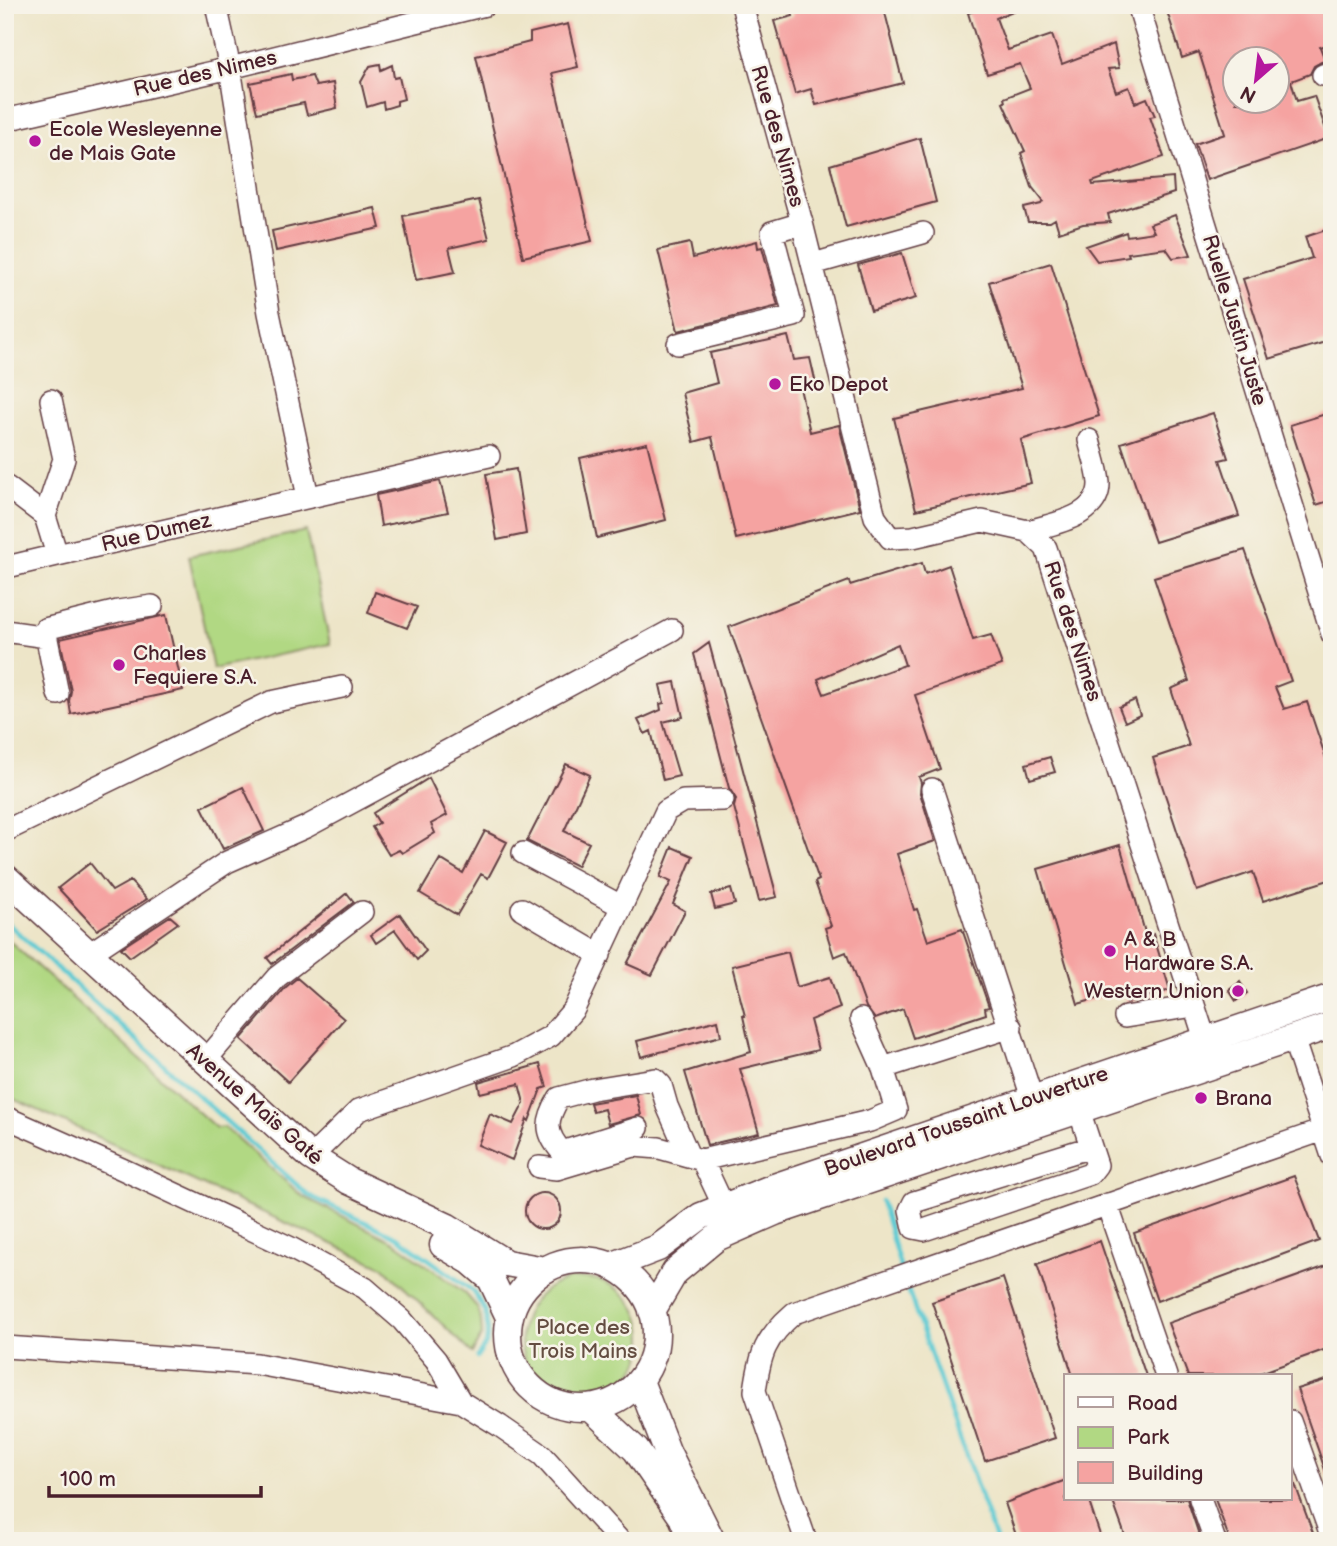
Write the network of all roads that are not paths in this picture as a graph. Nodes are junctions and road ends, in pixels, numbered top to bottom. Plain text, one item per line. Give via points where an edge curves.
1 (216, 5) edge
2 (485, 5) edge
3 (742, 5) edge
4 (1138, 5) edge
5 (397, 15) edge
6 (230, 68) junction
7 (5, 120) edge
8 (802, 223) junction
9 (923, 233) dead end
10 (813, 264) junction
11 (824, 308) junction
12 (794, 316) junction
13 (678, 344) dead end
14 (51, 400) dead end
15 (1089, 440) dead end
16 (489, 456) dead end
17 (7, 487) edge
18 (308, 497) junction
19 (45, 516) junction
20 (1028, 531) junction
21 (57, 555) junction
22 (5, 570) edge
23 (152, 606) dead end
24 (5, 631) edge
25 (672, 631) dead end
26 (1332, 634) edge
27 (47, 637) junction
28 (342, 687) dead end
29 (58, 694) dead end
30 (932, 789) dead end
31 (723, 800) dead end
32 (5, 831) edge
33 (523, 853) dead end
34 (5, 877) edge
35 (5, 894) edge
36 (621, 906) junction
37 (522, 909) dead end
38 (362, 912) dead end
39 (89, 954) junction
40 (600, 955) junction
41 (1332, 997) edge
42 (1194, 1006) junction
43 (1125, 1017) dead end
44 (861, 1019) dead end
45 (1332, 1025) edge
46 (1011, 1027) junction
47 (1293, 1038) junction
48 (1205, 1040) junction
49 (205, 1061) junction
50 (883, 1068) junction
51 (1032, 1098) junction
52 (1079, 1110) junction
53 (5, 1117) edge
54 (638, 1128) dead end
55 (1327, 1128) edge
56 (1091, 1147) junction
57 (1332, 1156) edge
58 (311, 1157) junction
59 (696, 1158) junction
60 (539, 1167) dead end
61 (1107, 1204) junction
62 (724, 1207) junction
63 (611, 1266) junction
64 (545, 1270) junction
65 (653, 1311) junction
66 (509, 1317) junction
67 (5, 1347) edge
68 (1165, 1374) edge
69 (640, 1381) junction
70 (461, 1402) junction
71 (591, 1408) junction
72 (1292, 1427) edge
73 (1200, 1500) edge
74 (1332, 1538) edge
75 (620, 1541) edge
76 (692, 1541) edge
77 (712, 1541) edge
78 (806, 1541) edge
79 (1214, 1541) edge

1 - 6 street
2 - 5 street, Rue des Nimes
3 - 8 street, Rue des Nimes
4 - 26 street, Ruelle Justin Juste
5 - 6 street, Rue des Nimes
6 - 7 street, Rue des Nimes
6 - 18 street via 270,313
8 - 10 street, Rue des Nimes
8 - 12 street via 772,232
9 - 10 street
10 - 11 street, Rue des Nimes
11 - 12 street
11 - 20 street, Rue des Nimes via 875,517 890,538 982,521
12 - 13 street
14 - 19 street via 64,459
15 - 20 street via 1099,485 1091,505 1080,515
16 - 18 street, Rue Dumez
17 - 19 street
18 - 21 street, Rue Dumez
19 - 21 street
20 - 42 street, Rue des Nimes via 1046,548
21 - 22 street, Rue Dumez
23 - 27 street via 45,629
24 - 27 street
25 - 39 street via 306,827 228,862
27 - 29 street
28 - 32 street via 271,702
30 - 46 street
31 - 36 street via 682,801 666,811
33 - 36 street
34 - 39 main road, Avenue Maïs Gaté
35 - 66 main road, Avenue Maïs Gaté via 298,1166 470,1261 491,1279
36 - 40 street
37 - 40 street
38 - 49 street via 277,978
39 - 49 main road, Avenue Maïs Gaté
40 - 58 street via 573,1009 551,1036 514,1056 359,1110
41 - 48 main road, Boulevard Toussaint Louverture
42 - 43 street
42 - 48 street, Rue des Nimes
44 - 50 street
45 - 47 main road, Boulevard Toussaint Louverture
46 - 50 street
46 - 51 street
47 - 52 main road, Boulevard Toussaint Louverture
47 - 55 street
48 - 51 main road, Boulevard Toussaint Louverture
49 - 58 main road, Avenue Maïs Gaté
50 - 59 street via 896,1110 870,1121
51 - 62 main road, Boulevard Toussaint Louverture
52 - 56 street
52 - 65 main road, Boulevard Toussaint Louverture via 775,1212 716,1238 675,1272
53 - 70 street via 289,1247 365,1288 402,1320 436,1360
54 - 59 street via 562,1152 550,1136 549,1119 559,1098 655,1079
55 - 57 street
55 - 61 street
56 - 56 street via 914,1202 910,1210 914,1228 924,1230 1090,1174 1097,1165
58 - 64 main road, Avenue Maïs Gaté via 506,1262
59 - 60 street via 634,1146 557,1169
59 - 62 street
61 - 68 street
61 - 78 street via 794,1313 776,1328 758,1366 755,1391
62 - 63 main road, Boulevard Toussaint Louverture via 701,1216 658,1248
63 - 64 main road via 577,1261
63 - 65 main road via 643,1292
64 - 66 main road via 528,1282
65 - 69 main road via 652,1359
66 - 71 main road via 507,1341 513,1364 526,1384 545,1399 567,1407
67 - 70 street via 257,1364
69 - 71 main road via 610,1404
69 - 77 main road via 667,1451
70 - 75 street via 542,1455
71 - 76 main road via 636,1450 682,1517
72 - 74 street
73 - 79 street

